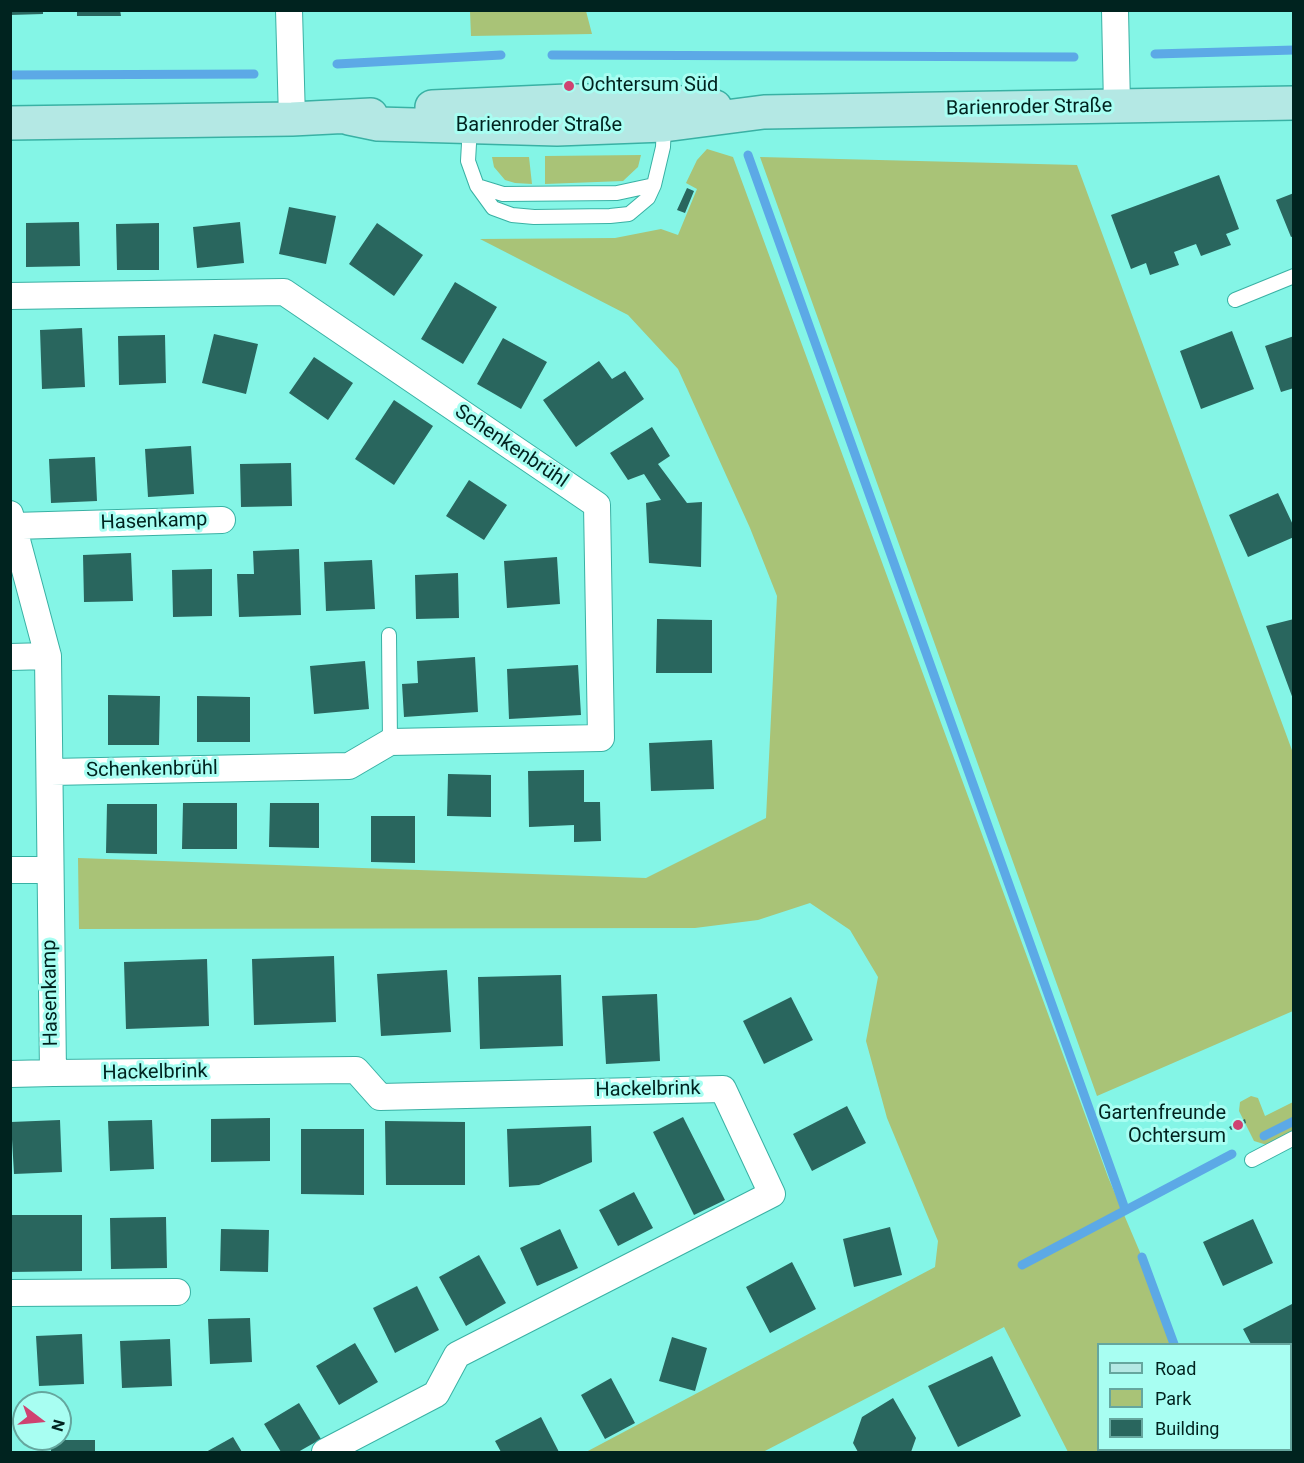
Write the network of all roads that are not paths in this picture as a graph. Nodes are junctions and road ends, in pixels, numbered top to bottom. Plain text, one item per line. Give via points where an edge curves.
1 (289, 10) edge
2 (1115, 10) edge
3 (1293, 102) edge
4 (1117, 106) junction
5 (664, 113) junction
6 (475, 116) junction
7 (291, 119) junction
8 (10, 123) edge
9 (654, 185) junction
10 (477, 186) junction
11 (1293, 276) edge
12 (10, 296) edge
13 (1235, 300) dead end
14 (12, 520) edge
15 (222, 520) dead end
16 (389, 635) dead end
17 (10, 657) edge
18 (48, 657) junction
19 (390, 742) junction
20 (51, 772) junction
21 (10, 870) edge
22 (50, 870) junction
23 (53, 1073) junction
24 (10, 1074) edge
25 (1293, 1138) edge
26 (1252, 1160) dead end
27 (177, 1292) dead end
28 (10, 1293) edge
29 (325, 1452) edge

1 - 7 street
2 - 4 street
3 - 4 main road, Barienroder Straße
4 - 5 main road, Barienroder Straße
5 - 6 main road, Barienroder Straße
5 - 9 lane
6 - 7 main road, Barienroder Straße via 378,124 350,118
6 - 10 lane via 466,150
7 - 8 main road, Barienroder Straße
9 - 10 lane via 617,193 503,194
9 - 10 lane via 642,204 629,214 534,217 498,211
11 - 13 lane
12 - 19 street, Schenkenbrühl via 284,292 597,504 601,738
14 - 15 street, Hasenkamp
14 - 18 street, Hasenkamp
16 - 19 lane
17 - 18 street
18 - 20 street, Hasenkamp
19 - 20 street, Schenkenbrühl via 349,766
20 - 22 street, Hasenkamp
21 - 22 street
22 - 23 street, Hasenkamp
23 - 24 street, Hasenkamp
23 - 29 street, Hackelbrink via 356,1070 381,1096 723,1089 772,1194 457,1355 436,1394
25 - 26 lane
27 - 28 street

